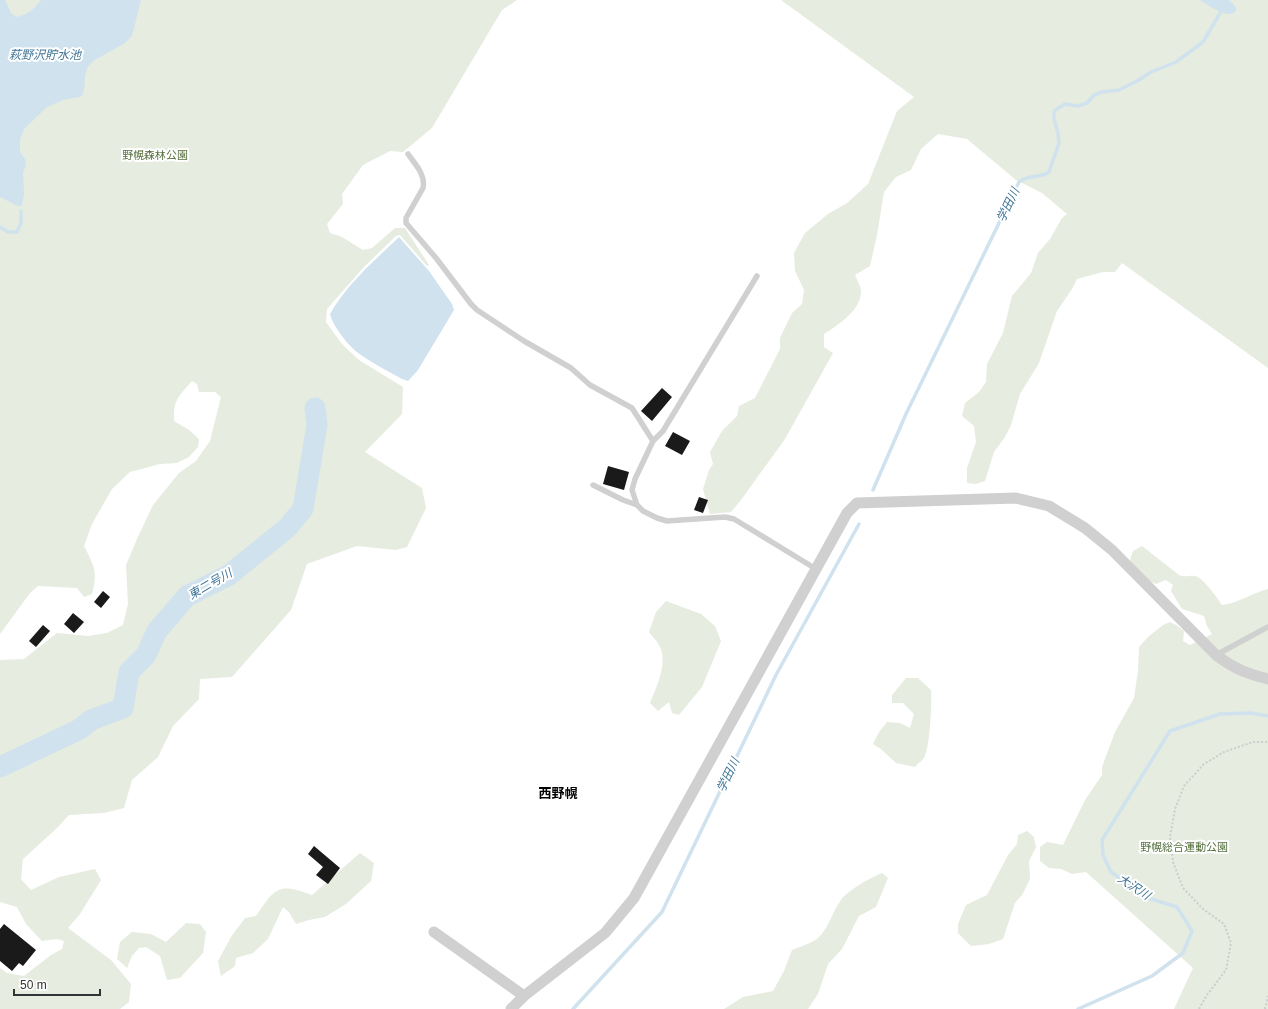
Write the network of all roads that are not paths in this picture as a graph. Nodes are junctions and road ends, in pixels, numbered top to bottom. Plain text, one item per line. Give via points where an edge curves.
1 (408, 154) dead end
2 (757, 276) dead end
3 (653, 442) junction
4 (594, 485) dead end
5 (637, 505) junction
6 (816, 569) junction
7 (1268, 628) edge
8 (1216, 655) junction
9 (1268, 679) edge
10 (434, 932) dead end
11 (524, 996) junction
12 (512, 1009) edge

1 - 3 lane via 424,177 424,183 406,218 406,223 471,304 524,341 571,368 590,385 632,408
2 - 3 lane via 663,431
3 - 5 lane via 632,490
4 - 5 lane
5 - 6 lane via 643,511 667,521 725,517 734,519
6 - 8 street via 847,512 856,503 1016,498 1049,506 1085,528 1112,550
6 - 11 street via 634,898 605,933
7 - 8 lane
8 - 9 street via 1233,667
10 - 11 street
11 - 12 street

